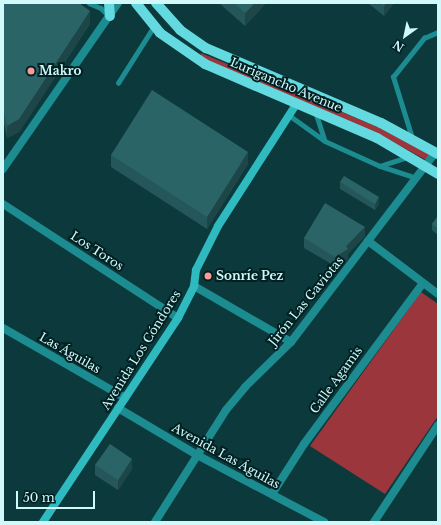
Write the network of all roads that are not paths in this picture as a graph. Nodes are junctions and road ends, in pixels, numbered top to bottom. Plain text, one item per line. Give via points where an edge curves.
1 (89, 3) edge
2 (108, 3) edge
3 (118, 3) edge
4 (136, 3) edge
5 (156, 3) edge
6 (110, 16) junction
7 (154, 26) junction
8 (438, 32) edge
9 (118, 83) dead end
10 (297, 103) junction
11 (315, 112) junction
12 (289, 115) junction
13 (413, 140) junction
14 (325, 141) junction
15 (437, 153) edge
16 (411, 156) junction
17 (6, 159) edge
18 (426, 165) junction
19 (380, 166) junction
20 (3, 168) edge
21 (438, 174) edge
22 (416, 178) junction
23 (3, 204) edge
24 (368, 241) junction
25 (423, 283) junction
26 (194, 286) junction
27 (438, 294) edge
28 (178, 318) junction
29 (3, 328) edge
30 (291, 342) junction
31 (125, 398) junction
32 (118, 408) junction
33 (438, 425) edge
34 (197, 455) junction
35 (272, 494) junction
36 (43, 522) edge
37 (155, 522) edge
38 (324, 522) edge
39 (374, 522) edge

1 - 6 lane
2 - 6 main road
3 - 6 street
4 - 7 main road, Lurigancho Avenue
5 - 13 main road, Lurigancho Avenue via 180,30 206,48
6 - 17 street
7 - 9 lane
7 - 10 main road, Lurigancho Avenue via 205,64
8 - 13 lane via 424,38 393,77
10 - 11 main road, Lurigancho Avenue
10 - 12 main road, Avenida Los Cóndores
11 - 14 lane
11 - 16 main road, Lurigancho Avenue via 377,138
12 - 14 lane
12 - 26 main road, Avenida Los Cóndores via 218,226 196,270
13 - 15 main road, Lurigancho Avenue
14 - 19 lane
15 - 18 street, Jirón Las Gaviotas
16 - 18 main road, Lurigancho Avenue
16 - 19 lane
17 - 20 street
18 - 21 main road, Lurigancho Avenue
18 - 22 street, Jirón Las Gaviotas
19 - 22 lane
22 - 24 street, Jirón Las Gaviotas
23 - 28 street, Los Toros
24 - 25 street
24 - 30 street, Jirón Las Gaviotas
25 - 27 street
25 - 35 street, Calle Agamis via 304,444
26 - 28 main road, Avenida Los Cóndores
26 - 30 street
28 - 31 main road, Avenida Los Cóndores
29 - 31 street, Las Águilas
30 - 34 street, Jirón Las Gaviotas via 245,387 226,410
31 - 32 main road, Avenida Los Cóndores
32 - 34 street, Avenida Las Águilas
32 - 36 main road, Avenida Los Cóndores
33 - 39 street
34 - 35 street, Avenida Las Águilas
34 - 37 street, Jirón Las Gaviotas
35 - 38 street, Avenida Las Águilas

